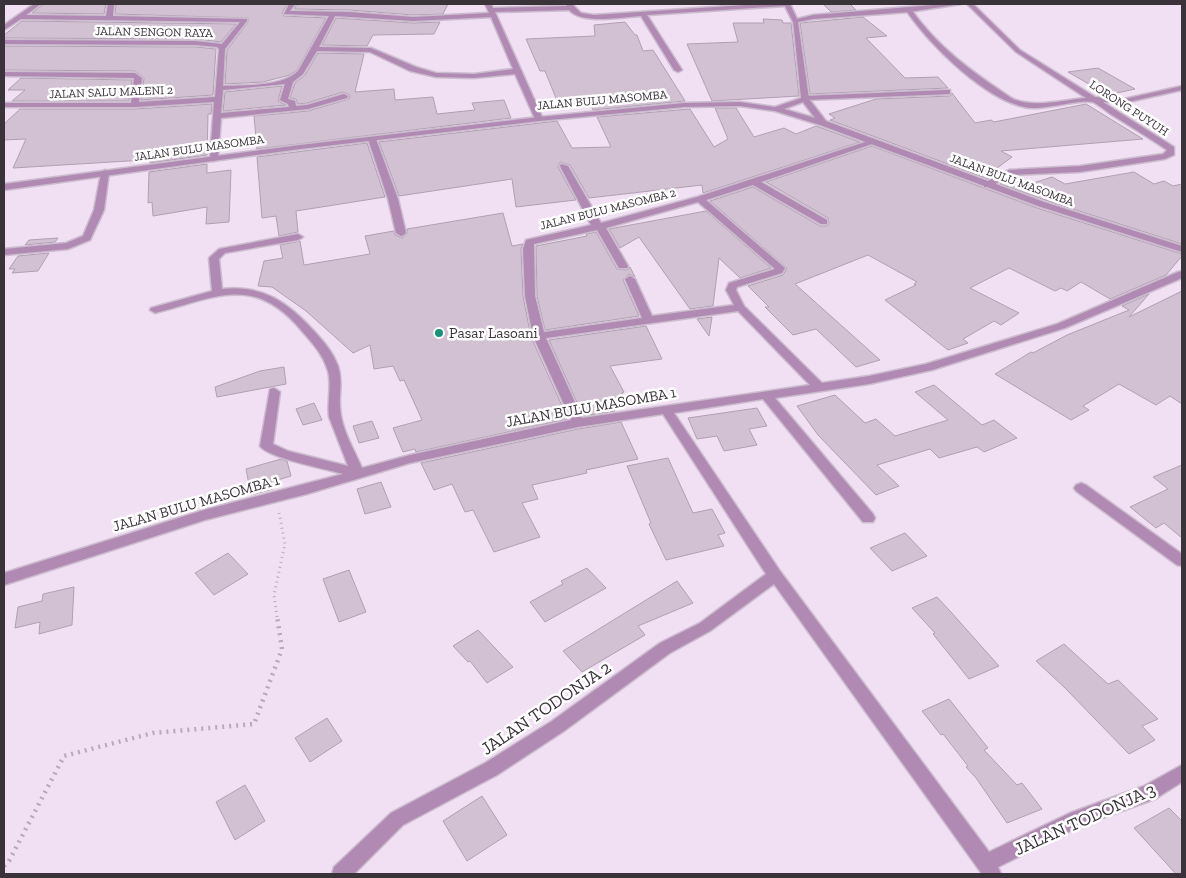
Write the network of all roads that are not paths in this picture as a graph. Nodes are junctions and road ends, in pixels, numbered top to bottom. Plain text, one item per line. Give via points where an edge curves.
1 (38, 4) edge
2 (111, 4) edge
3 (292, 4) edge
4 (786, 4) edge
5 (958, 4) edge
6 (970, 4) edge
7 (569, 6) edge
8 (490, 10) edge
9 (909, 10) junction
10 (642, 13) junction
11 (333, 14) junction
12 (18, 16) junction
13 (109, 18) junction
14 (795, 21) junction
15 (4, 28) edge
16 (4, 42) edge
17 (222, 49) junction
18 (313, 49) junction
19 (678, 70) dead end
20 (519, 71) junction
21 (4, 74) edge
22 (289, 81) junction
23 (220, 88) junction
24 (1182, 88) edge
25 (947, 92) dead end
26 (344, 96) dead end
27 (218, 99) junction
28 (805, 99) junction
29 (1095, 99) junction
30 (4, 105) edge
31 (135, 105) junction
32 (293, 109) junction
33 (776, 110) junction
34 (216, 116) junction
35 (539, 119) junction
36 (823, 122) junction
37 (372, 139) junction
38 (874, 142) junction
39 (214, 158) junction
40 (564, 166) dead end
41 (105, 173) junction
42 (753, 181) junction
43 (987, 185) junction
44 (4, 187) edge
45 (700, 199) junction
46 (824, 222) dead end
47 (598, 226) junction
48 (401, 233) dead end
49 (298, 237) dead end
50 (1182, 249) edge
51 (4, 252) edge
52 (623, 266) dead end
53 (1182, 274) edge
54 (630, 279) dead end
55 (217, 293) junction
56 (740, 306) junction
57 (155, 310) dead end
58 (648, 320) junction
59 (539, 336) junction
60 (819, 387) junction
61 (274, 392) dead end
62 (766, 396) junction
63 (666, 410) junction
64 (578, 423) junction
65 (358, 472) junction
66 (1081, 488) dead end
67 (868, 518) dead end
68 (1182, 561) edge
69 (774, 575) junction
70 (4, 579) edge
71 (1182, 773) edge
72 (989, 869) edge
73 (341, 874) edge

1 - 12 street
2 - 13 street
3 - 11 street via 286,12
4 - 10 street
4 - 14 street
5 - 9 street
6 - 29 street, LORONG PUYUH via 1018,51
7 - 8 street
7 - 10 street via 588,17
8 - 11 street via 413,19
8 - 20 street
9 - 14 street
9 - 29 street via 916,22 952,60 1010,101 1035,106
10 - 19 street
11 - 18 street
12 - 13 street
12 - 15 street
13 - 17 street via 244,20
14 - 28 street
16 - 17 street, JALAN SENGON RAYA via 196,43 216,45
17 - 23 street, JALAN SENGON RAYA
18 - 20 street via 370,50 413,69 436,75
18 - 22 street via 302,70
20 - 35 street
21 - 31 street via 135,75 138,78
22 - 23 street
22 - 32 street via 284,100 292,103
23 - 27 street, JALAN SENGON RAYA
24 - 29 street via 1124,101
25 - 28 street
26 - 32 street
27 - 31 street, JALAN SALU MALENI 2
27 - 34 street, JALAN SENGON RAYA
28 - 33 street
28 - 36 street
29 - 43 street, LORONG PUYUH via 1160,141 1172,153 1080,169 1009,173
30 - 31 street, JALAN SALU MALENI 2
32 - 34 street
33 - 35 street, JALAN BULU MASOMBA via 725,103
33 - 36 street, JALAN BULU MASOMBA
34 - 39 street, JALAN SENGON RAYA
35 - 37 street, JALAN BULU MASOMBA
36 - 38 street, JALAN BULU MASOMBA
37 - 39 street, JALAN BULU MASOMBA
37 - 48 street via 393,198
38 - 42 street, JALAN BULU MASOMBA 2
38 - 43 street, JALAN BULU MASOMBA
39 - 41 street, JALAN BULU MASOMBA
40 - 47 street
41 - 44 street, JALAN BULU MASOMBA
41 - 51 street via 99,210 87,238 82,242
42 - 45 street, JALAN BULU MASOMBA 2
42 - 46 street
43 - 50 street, JALAN BULU MASOMBA
45 - 47 street, JALAN BULU MASOMBA 2
45 - 56 street via 780,268 733,285 731,290
47 - 52 street
47 - 59 street, JALAN BULU MASOMBA 2 via 529,242 530,296
49 - 55 street via 222,251 214,258
53 - 60 street, JALAN BULU MASOMBA 1 via 1061,326 975,354 928,367
54 - 58 street
55 - 57 street
55 - 65 street via 248,290 269,297 298,319 320,344 330,360 336,384 334,408 340,433
56 - 58 street
56 - 60 street
58 - 59 street
59 - 64 street, JALAN BULU MASOMBA 2
60 - 62 street, JALAN BULU MASOMBA 1
61 - 65 street via 266,446 284,454
62 - 63 street, JALAN BULU MASOMBA 1
62 - 67 street
63 - 64 street, JALAN BULU MASOMBA 1
63 - 69 street
64 - 65 street, JALAN BULU MASOMBA 1
65 - 70 street, JALAN BULU MASOMBA 1 via 204,515
66 - 68 street
69 - 72 street
69 - 73 street, JALAN TODONJA 2 via 705,627 665,648 491,769 397,819
71 - 72 street, JALAN TODONJA 3 via 1149,793 1076,819

